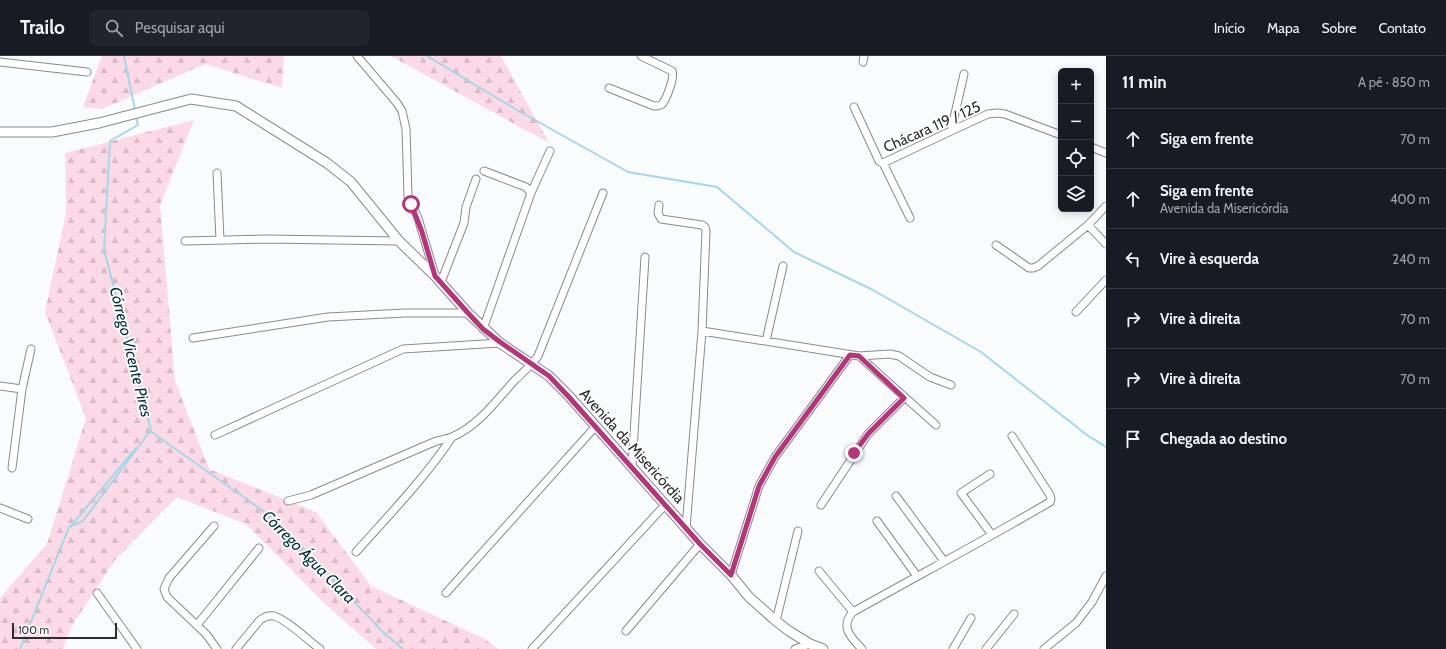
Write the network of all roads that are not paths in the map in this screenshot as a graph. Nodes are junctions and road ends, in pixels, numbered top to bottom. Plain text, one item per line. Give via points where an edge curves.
1 (358, 56) edge
2 (640, 56) edge
3 (0, 62) edge
4 (87, 72) dead end
5 (964, 74) dead end
6 (609, 88) dead end
7 (854, 107) dead end
8 (951, 130) junction
9 (0, 132) edge
10 (1058, 134) edge
11 (1094, 148) edge
12 (550, 151) dead end
13 (1106, 153) edge
14 (882, 163) junction
15 (484, 171) dead end
16 (217, 173) dead end
17 (476, 179) dead end
18 (531, 193) junction
19 (603, 193) dead end
20 (659, 205) dead end
21 (1106, 206) edge
22 (910, 218) dead end
23 (1088, 225) junction
24 (220, 240) junction
25 (185, 241) dead end
26 (399, 241) junction
27 (1106, 244) edge
28 (996, 245) dead end
29 (645, 257) dead end
30 (783, 266) dead end
31 (438, 279) junction
32 (1106, 280) edge
33 (1076, 312) dead end
34 (468, 313) junction
35 (483, 329) junction
36 (702, 331) junction
37 (193, 338) dead end
38 (766, 341) junction
39 (500, 342) junction
40 (31, 349) dead end
41 (850, 355) junction
42 (859, 356) junction
43 (532, 364) junction
44 (951, 385) dead end
45 (0, 386) edge
46 (22, 389) junction
47 (904, 398) junction
48 (936, 425) dead end
49 (596, 426) junction
50 (215, 435) dead end
51 (1012, 436) dead end
52 (452, 437) junction
53 (632, 466) junction
54 (12, 468) dead end
55 (990, 474) dead end
56 (896, 496) dead end
57 (288, 501) dead end
58 (665, 505) junction
59 (821, 505) dead end
60 (0, 508) edge
61 (28, 519) dead end
62 (877, 521) dead end
63 (214, 526) dead end
64 (686, 528) junction
65 (798, 531) dead end
66 (992, 535) junction
67 (700, 544) junction
68 (259, 548) dead end
69 (356, 552) dead end
70 (944, 561) junction
71 (820, 571) dead end
72 (731, 575) junction
73 (917, 576) junction
74 (1106, 576) edge
75 (97, 593) dead end
76 (446, 593) dead end
77 (853, 612) junction
78 (1014, 614) dead end
79 (971, 618) dead end
80 (776, 621) junction
81 (197, 625) junction
82 (626, 631) dead end
83 (810, 644) junction
84 (137, 649) edge
85 (218, 649) edge
86 (236, 649) edge
87 (320, 649) edge
88 (532, 649) edge
89 (795, 649) edge
90 (823, 649) edge
91 (862, 649) edge
92 (953, 649) edge
93 (986, 649) edge
94 (1044, 649) edge

1 - 31 street via 402,111 406,129 408,196
2 - 6 street via 674,74 663,104 654,106
3 - 4 street
5 - 8 street
7 - 14 street
8 - 10 street, Chácara 119 / 125 via 996,113 1006,114
8 - 14 street, Chácara 119 / 125
9 - 26 street, Avenida da Misericórdia via 52,132 191,99 236,106 332,167 351,182
11 - 13 street
12 - 18 street
14 - 22 street
15 - 18 street via 526,187
16 - 24 street
17 - 31 street via 466,207 464,223
18 - 35 street
19 - 43 street via 545,341
20 - 36 street via 658,213 661,219 705,227
21 - 23 street
23 - 27 street
23 - 28 street via 1033,268 1029,268
24 - 25 street
24 - 26 street
26 - 31 street, Avenida da Misericórdia
29 - 53 street
30 - 38 street
31 - 34 street, Avenida da Misericórdia
32 - 33 street
34 - 35 street, Avenida da Misericórdia
34 - 37 street via 328,317
35 - 39 street, Avenida da Misericórdia
36 - 38 street
36 - 64 street
38 - 41 street
39 - 43 street, Avenida da Misericórdia
39 - 50 street via 403,349
40 - 46 street
41 - 42 street
41 - 72 street via 765,473
42 - 44 street via 899,356 930,377
42 - 47 street
43 - 49 street, Avenida da Misericórdia via 549,376
43 - 52 street via 477,421
45 - 46 street
46 - 54 street
47 - 48 street
47 - 59 street via 868,434
49 - 53 street, Avenida da Misericórdia
49 - 76 street
51 - 66 street via 1051,499 1050,502
52 - 57 street
52 - 69 street via 433,463
53 - 58 street, Avenida da Misericórdia
55 - 66 street via 961,493
56 - 70 street
58 - 64 street, Avenida da Misericórdia
58 - 88 street
60 - 61 street
62 - 73 street
63 - 81 street via 169,578 164,589 167,597
64 - 67 street, Avenida da Misericórdia
65 - 80 street
66 - 70 street
67 - 72 street, Avenida da Misericórdia
67 - 82 street
68 - 81 street
70 - 73 street
71 - 77 street
72 - 80 street, Avenida da Misericórdia via 749,597
73 - 77 street
74 - 94 street via 1092,602 1076,623
75 - 84 street
77 - 91 street via 847,618 847,627
78 - 93 street
79 - 92 street
80 - 83 street, Avenida da Misericórdia
81 - 85 street
83 - 89 street
83 - 90 street, Avenida da Misericórdia
86 - 87 street via 260,620 270,616 285,622

